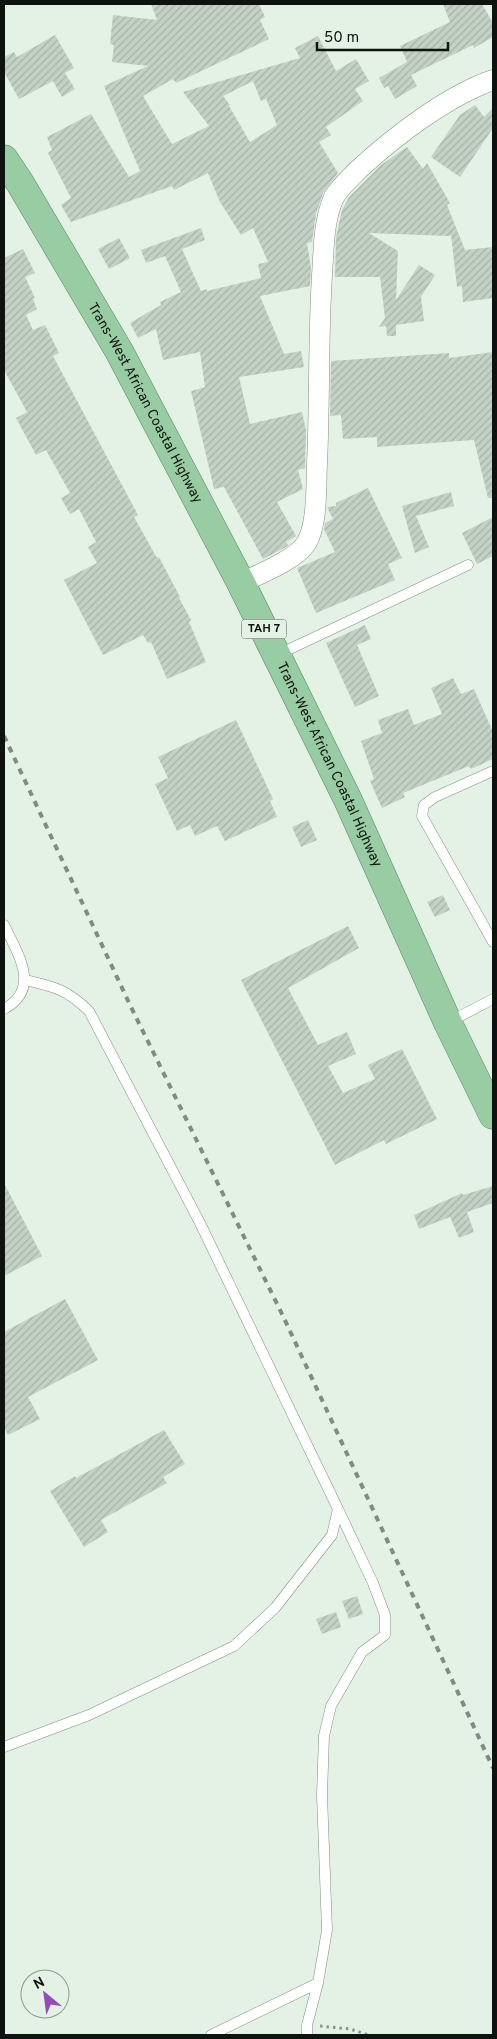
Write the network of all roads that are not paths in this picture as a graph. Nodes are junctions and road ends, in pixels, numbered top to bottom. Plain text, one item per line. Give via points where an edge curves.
1 (493, 80) edge
2 (4, 160) edge
3 (468, 565) dead end
4 (241, 583) junction
5 (277, 655) junction
6 (493, 771) edge
7 (4, 925) edge
8 (493, 942) edge
9 (25, 980) junction
10 (493, 999) edge
11 (4, 1009) edge
12 (448, 1023) junction
13 (493, 1115) edge
14 (338, 1509) junction
15 (4, 1747) edge
16 (318, 1983) junction
17 (307, 2030) edge
18 (211, 2035) edge

1 - 4 street via 419,120 375,154 335,196 325,224 315,515 308,539 300,550
2 - 4 highway, Trans-West African Coastal Highway / TAH 7 via 119,352
3 - 5 lane
4 - 5 highway, Trans-West African Coastal Highway / TAH 7
5 - 12 highway, Trans-West African Coastal Highway / TAH 7 via 348,800
6 - 8 lane via 435,797 424,805 422,816
7 - 9 lane via 22,964
9 - 11 lane via 21,993
9 - 14 lane via 56,987 74,996 89,1010 200,1223
10 - 12 lane
12 - 13 highway, Trans-West African Coastal Highway / TAH 7
14 - 15 lane via 332,1535 275,1608 234,1646 89,1715
14 - 16 lane via 373,1582 385,1615 385,1635 362,1652 331,1706 324,1736 322,1795 327,1930
16 - 17 lane
16 - 18 lane

